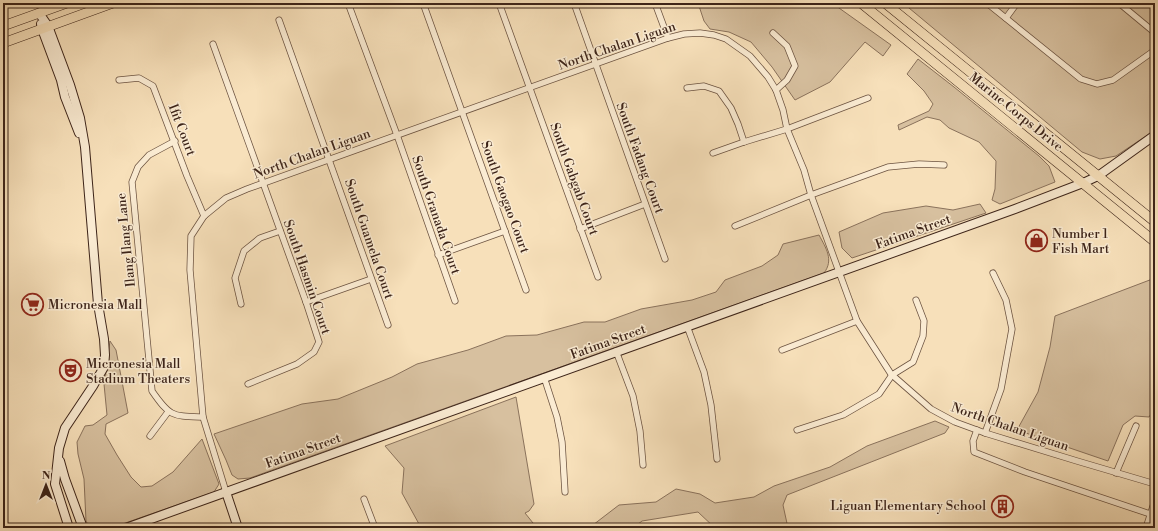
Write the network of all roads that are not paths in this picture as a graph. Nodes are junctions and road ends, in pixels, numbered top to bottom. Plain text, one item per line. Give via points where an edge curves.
1 (67, 3) edge
2 (113, 3) edge
3 (348, 3) edge
4 (424, 3) edge
5 (499, 3) edge
6 (574, 3) edge
7 (655, 3) edge
8 (861, 3) edge
9 (885, 3) edge
10 (987, 3) edge
11 (1017, 3) edge
12 (1119, 3) edge
13 (40, 13) junction
14 (1006, 18) junction
15 (279, 20) dead end
16 (3, 26) edge
17 (45, 28) junction
18 (773, 32) dead end
19 (1155, 34) edge
20 (668, 38) junction
21 (3, 43) edge
22 (213, 44) dead end
23 (1155, 50) edge
24 (595, 64) junction
25 (119, 80) dead end
26 (529, 88) junction
27 (687, 88) dead end
28 (776, 90) junction
29 (868, 98) dead end
30 (463, 112) junction
31 (787, 129) junction
32 (397, 135) junction
33 (1155, 135) edge
34 (175, 141) junction
35 (744, 142) junction
36 (714, 153) dead end
37 (330, 159) junction
38 (944, 165) dead end
39 (1098, 176) junction
40 (263, 183) junction
41 (1083, 183) junction
42 (811, 195) junction
43 (646, 204) junction
44 (204, 216) junction
45 (1155, 222) edge
46 (735, 226) dead end
47 (580, 229) junction
48 (280, 231) junction
49 (505, 231) junction
50 (1155, 242) edge
51 (438, 255) junction
52 (665, 259) dead end
53 (839, 272) junction
54 (993, 273) dead end
55 (598, 277) dead end
56 (371, 279) junction
57 (526, 290) dead end
58 (916, 300) dead end
59 (454, 301) dead end
60 (306, 302) junction
61 (241, 304) dead end
62 (857, 322) junction
63 (388, 325) dead end
64 (687, 326) junction
65 (782, 350) dead end
66 (616, 351) junction
67 (892, 375) junction
68 (544, 377) junction
69 (248, 384) dead end
70 (168, 412) junction
71 (203, 418) junction
72 (1136, 426) dead end
73 (797, 430) dead end
74 (977, 430) junction
75 (985, 433) junction
76 (150, 436) dead end
77 (58, 456) junction
78 (717, 459) dead end
79 (643, 465) dead end
80 (1116, 473) junction
81 (1155, 484) edge
82 (226, 492) junction
83 (565, 492) dead end
84 (364, 499) dead end
85 (1155, 500) edge
86 (1150, 514) junction
87 (69, 528) edge
88 (83, 528) edge
89 (126, 528) edge
90 (238, 528) edge
91 (375, 528) edge
92 (1146, 528) edge

1 - 13 main road
2 - 17 main road
3 - 32 street, South Granada Court
4 - 30 street, South Gaogao Court
5 - 26 street, South Gabgab Court
6 - 24 street, South Fadang Court
7 - 20 street
8 - 41 main road, Marine Corps Drive
9 - 39 main road
10 - 14 street
11 - 14 street
12 - 19 street
13 - 16 main road
13 - 17 main road
14 - 23 street via 1081,78 1097,84 1113,80
15 - 37 street, South Guamela Court
17 - 21 main road
17 - 77 main road via 65,97 85,147 98,304 105,355 104,367 65,428
18 - 28 street via 787,46 795,66 787,80
20 - 24 street, North Chalan Liguan
20 - 28 street, North Chalan Liguan via 684,34 726,38 750,56
22 - 40 street, South Hasmin Court
24 - 26 street, North Chalan Liguan
24 - 43 street, South Fadang Court
25 - 34 street, Ifit Court via 139,78 153,86
26 - 30 street, North Chalan Liguan
26 - 47 street, South Gabgab Court
27 - 35 street via 704,86 719,91 731,108
28 - 31 street, North Chalan Liguan
29 - 31 street
30 - 32 street, North Chalan Liguan
30 - 49 street, South Gaogao Court
31 - 35 street
31 - 42 street, North Chalan Liguan
32 - 37 street, North Chalan Liguan
32 - 51 street, South Granada Court
33 - 39 main road, Fatima Street
34 - 44 street, Ifit Court
34 - 70 street, Ilang Ilang Lane via 149,155 138,167 132,182 152,391
35 - 36 street
37 - 40 street, North Chalan Liguan
37 - 56 street, South Guamela Court
38 - 42 street via 888,167
39 - 41 main road, Fatima Street
39 - 45 main road
40 - 44 street, North Chalan Liguan via 226,198
40 - 48 street, South Hasmin Court
41 - 50 main road, Marine Corps Drive
41 - 53 main road, Fatima Street
42 - 46 street
42 - 53 street, North Chalan Liguan
43 - 47 street
43 - 52 street, South Fadang Court
44 - 71 street, North Chalan Liguan via 191,236 190,270
47 - 55 street, South Gabgab Court
48 - 60 street, South Hasmin Court
48 - 61 street via 260,238 244,251 235,278
49 - 51 street
49 - 57 street, South Gaogao Court
51 - 59 street, South Granada Court
53 - 62 street, North Chalan Liguan
53 - 64 main road, Fatima Street
54 - 75 street via 1006,300 1012,329 1001,389
56 - 60 street
56 - 63 street, South Guamela Court
58 - 67 street via 924,321 923,336 913,362
60 - 69 street, South Hasmin Court via 319,342 314,352 297,364
62 - 65 street
62 - 67 street, North Chalan Liguan
64 - 66 main road, Fatima Street
64 - 78 street via 704,372 711,405
66 - 68 main road, Fatima Street
66 - 79 street via 633,396
67 - 73 street via 879,394 843,415
67 - 74 street, North Chalan Liguan via 931,409
68 - 82 main road, Fatima Street
68 - 83 street via 557,416 562,442
70 - 71 street via 179,416
70 - 76 street
71 - 82 street, North Chalan Liguan
72 - 80 street
74 - 75 street, North Chalan Liguan
74 - 86 street via 973,441 974,452
75 - 80 street, North Chalan Liguan
77 - 87 main road via 55,484
77 - 88 main road
80 - 81 street, North Chalan Liguan
82 - 89 main road, Fatima Street
82 - 90 main road
84 - 91 street
85 - 86 street
86 - 92 street

